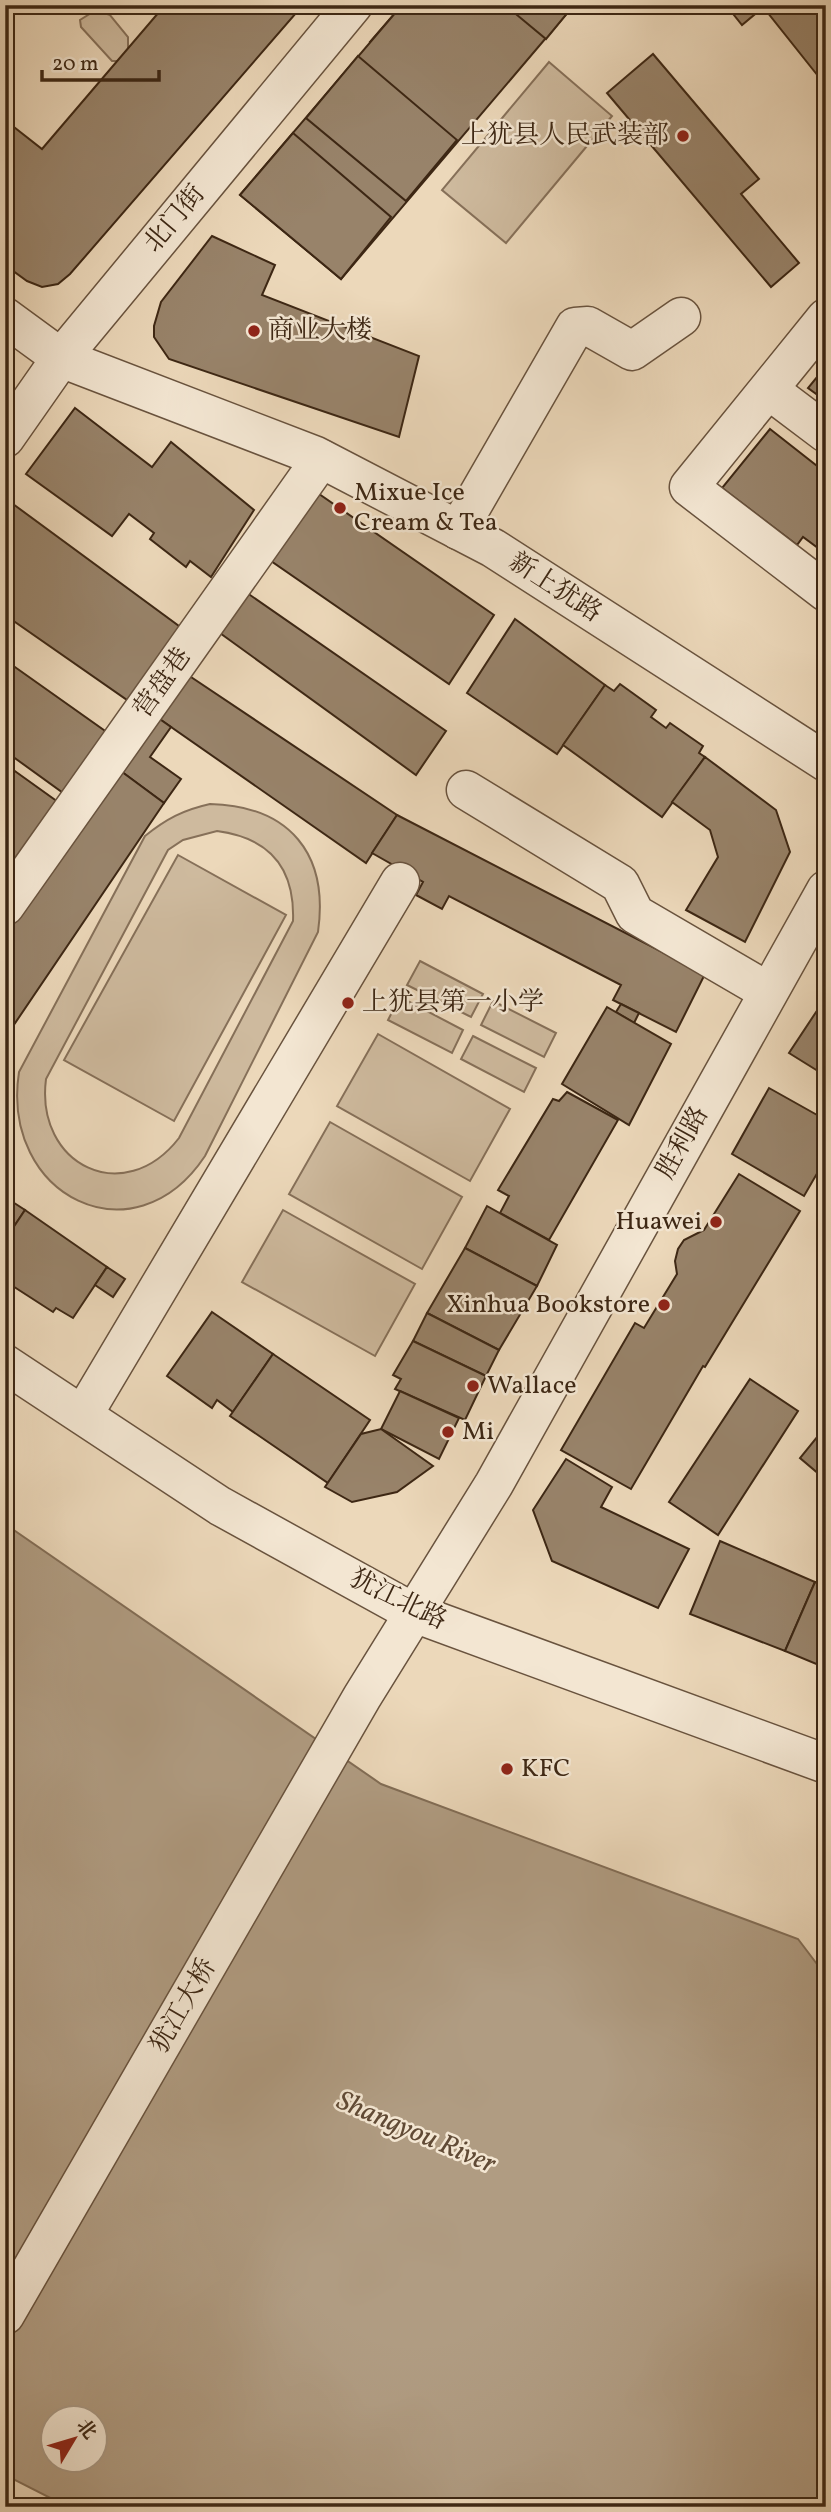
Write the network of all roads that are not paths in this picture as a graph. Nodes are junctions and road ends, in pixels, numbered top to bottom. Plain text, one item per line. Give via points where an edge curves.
1 (353, 5) edge
2 (5, 317) edge
3 (681, 317) dead end
4 (826, 318) edge
5 (61, 358) junction
6 (769, 390) junction
7 (826, 433) edge
8 (5, 439) edge
9 (321, 459) junction
10 (458, 530) junction
11 (826, 592) edge
12 (826, 762) edge
13 (466, 790) dead end
14 (400, 882) dead end
15 (826, 890) edge
16 (5, 906) edge
17 (767, 990) junction
18 (5, 1364) edge
19 (83, 1415) junction
20 (414, 1613) junction
21 (362, 1697) joint
22 (826, 1764) edge
23 (5, 2315) edge

1 - 5 street, 北门街
2 - 5 street, 新上犹路
3 - 10 street via 632,351 588,326 575,327
4 - 6 street
5 - 8 street, 北门街
5 - 9 street, 新上犹路
6 - 7 street
6 - 11 street via 689,487
9 - 10 street, 新上犹路
9 - 16 street, 营盘巷
10 - 12 street, 新上犹路
13 - 17 street via 620,884 635,914
14 - 19 street
15 - 17 street, 胜利路
17 - 20 street, 胜利路 via 494,1484
18 - 19 street, 犹江北路
19 - 20 street, 犹江北路 via 220,1506
20 - 21 street, 胜利路
20 - 22 street, 犹江北路
21 - 23 street, 犹江大桥

